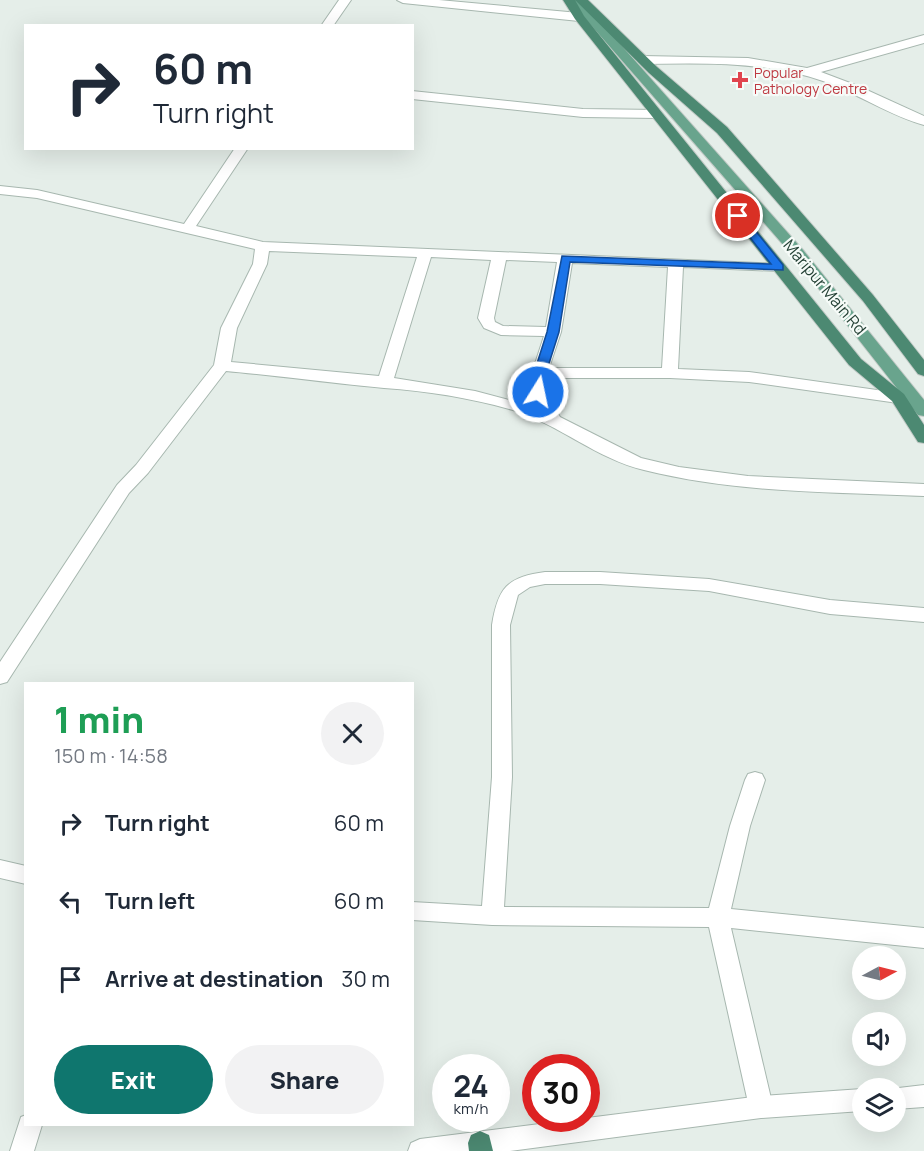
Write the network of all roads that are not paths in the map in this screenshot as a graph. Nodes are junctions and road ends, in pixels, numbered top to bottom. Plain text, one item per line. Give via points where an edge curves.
1 (345, 0) edge
2 (403, 0) edge
3 (569, 0) edge
4 (575, 0) edge
5 (580, 0) edge
6 (579, 17) junction
7 (328, 24) edge
8 (924, 39) edge
9 (642, 60) junction
10 (808, 72) junction
11 (414, 95) edge
12 (657, 114) junction
13 (924, 121) edge
14 (241, 150) edge
15 (0, 190) edge
16 (187, 229) junction
17 (262, 246) junction
18 (425, 254) junction
19 (499, 257) junction
20 (566, 259) junction
21 (676, 262) junction
22 (779, 267) junction
23 (553, 332) junction
24 (222, 366) junction
25 (924, 371) edge
26 (540, 373) junction
27 (670, 373) junction
28 (385, 383) junction
29 (898, 398) junction
30 (924, 411) edge
31 (554, 420) junction
32 (924, 438) edge
33 (924, 490) edge
34 (924, 615) edge
35 (0, 676) edge
36 (755, 780) dead end
37 (0, 869) edge
38 (24, 875) edge
39 (414, 911) edge
40 (492, 916) junction
41 (718, 918) junction
42 (924, 938) edge
43 (924, 1096) edge
44 (906, 1097) edge
45 (852, 1101) edge
46 (761, 1107) junction
47 (30, 1126) edge
48 (481, 1147) edge
49 (22, 1151) edge
50 (420, 1151) edge

1 - 7 street
2 - 6 street
3 - 6 highway
4 - 30 main road, Maripur Main Rd via 878,349
5 - 9 highway
6 - 12 highway
8 - 10 street
9 - 10 street via 757,63
9 - 25 highway via 722,130 868,298
10 - 13 street
11 - 12 street via 583,113
12 - 22 highway
14 - 16 street
15 - 16 street via 37,194
16 - 17 street
17 - 18 street
17 - 24 street via 260,264 229,328
18 - 19 street
18 - 28 street
19 - 20 street
19 - 23 street via 486,318 489,325 501,330
20 - 21 street
20 - 23 street
21 - 22 street
21 - 27 street
22 - 29 highway via 855,362
23 - 26 street
24 - 28 street
24 - 35 street via 123,489
26 - 27 street
26 - 31 street via 538,392
27 - 29 street via 749,377
28 - 31 street via 477,397
29 - 32 highway
31 - 33 street via 620,457 676,472 723,479
34 - 40 street via 830,607 746,590 675,582 545,578 526,580 512,588 501,625 502,777
36 - 41 street
37 - 38 street
39 - 40 street
40 - 41 street
41 - 42 street
41 - 46 street
43 - 44 street
45 - 46 street
46 - 48 street
47 - 49 street
48 - 50 street

